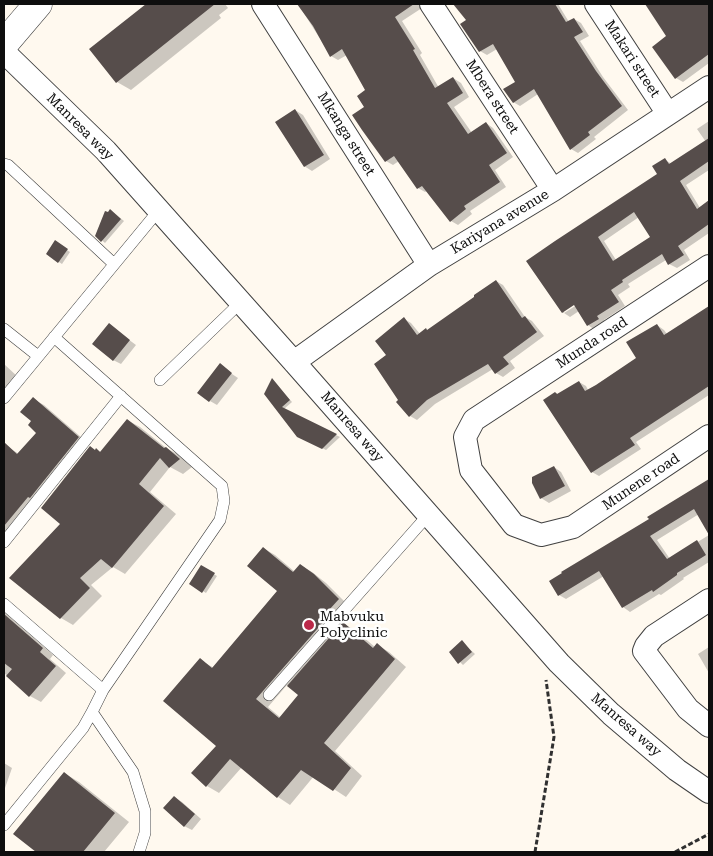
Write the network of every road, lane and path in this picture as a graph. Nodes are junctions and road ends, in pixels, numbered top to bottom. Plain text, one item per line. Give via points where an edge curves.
1 (38, 4) edge
2 (263, 4) edge
3 (431, 4) edge
4 (596, 4) edge
5 (4, 44) edge
6 (4, 52) edge
7 (709, 88) edge
8 (668, 114) junction
9 (4, 164) edge
10 (553, 190) junction
11 (159, 210) junction
12 (114, 264) junction
13 (429, 265) junction
14 (709, 266) edge
15 (241, 302) junction
16 (4, 329) edge
17 (54, 337) junction
18 (38, 356) junction
19 (294, 362) junction
20 (160, 380) dead end
21 (121, 396) junction
22 (4, 398) edge
23 (709, 436) edge
24 (429, 514) junction
25 (573, 527) joint
26 (4, 542) edge
27 (709, 600) edge
28 (4, 604) edge
29 (542, 642) junction
30 (103, 690) junction
31 (269, 694) dead end
32 (92, 712) junction
33 (709, 726) edge
34 (709, 792) edge
35 (4, 825) edge
36 (709, 834) edge
37 (139, 852) edge
38 (535, 852) edge
39 (675, 852) edge

1 - 5 street
2 - 13 street, Mkanga street
3 - 10 street, Mbera street
4 - 8 street, Makari street
6 - 11 street, Manresa way via 106,151
7 - 8 street, Kariyana avenue
8 - 10 street, Kariyana avenue
9 - 12 lane
10 - 13 street, Kariyana avenue
11 - 12 lane
11 - 15 street, Manresa way
12 - 17 lane
13 - 19 street, Kariyana avenue
14 - 25 street, Munda road via 474,420 465,437 471,470 514,525 540,535
15 - 19 street, Manresa way
15 - 20 lane
16 - 18 lane
17 - 18 lane
17 - 21 lane
18 - 22 lane
19 - 24 street, Manresa way
21 - 26 lane
21 - 30 lane via 222,486 224,501 220,520
23 - 25 street, Munene road
24 - 29 street, Manresa way
24 - 31 lane
27 - 33 street via 654,636 644,652 688,709
28 - 30 lane
29 - 34 street, Manresa way via 611,714 677,770
29 - 38 path via 554,737
30 - 32 lane
32 - 35 lane via 83,728
32 - 37 lane via 133,772 145,811 145,833
36 - 39 path

